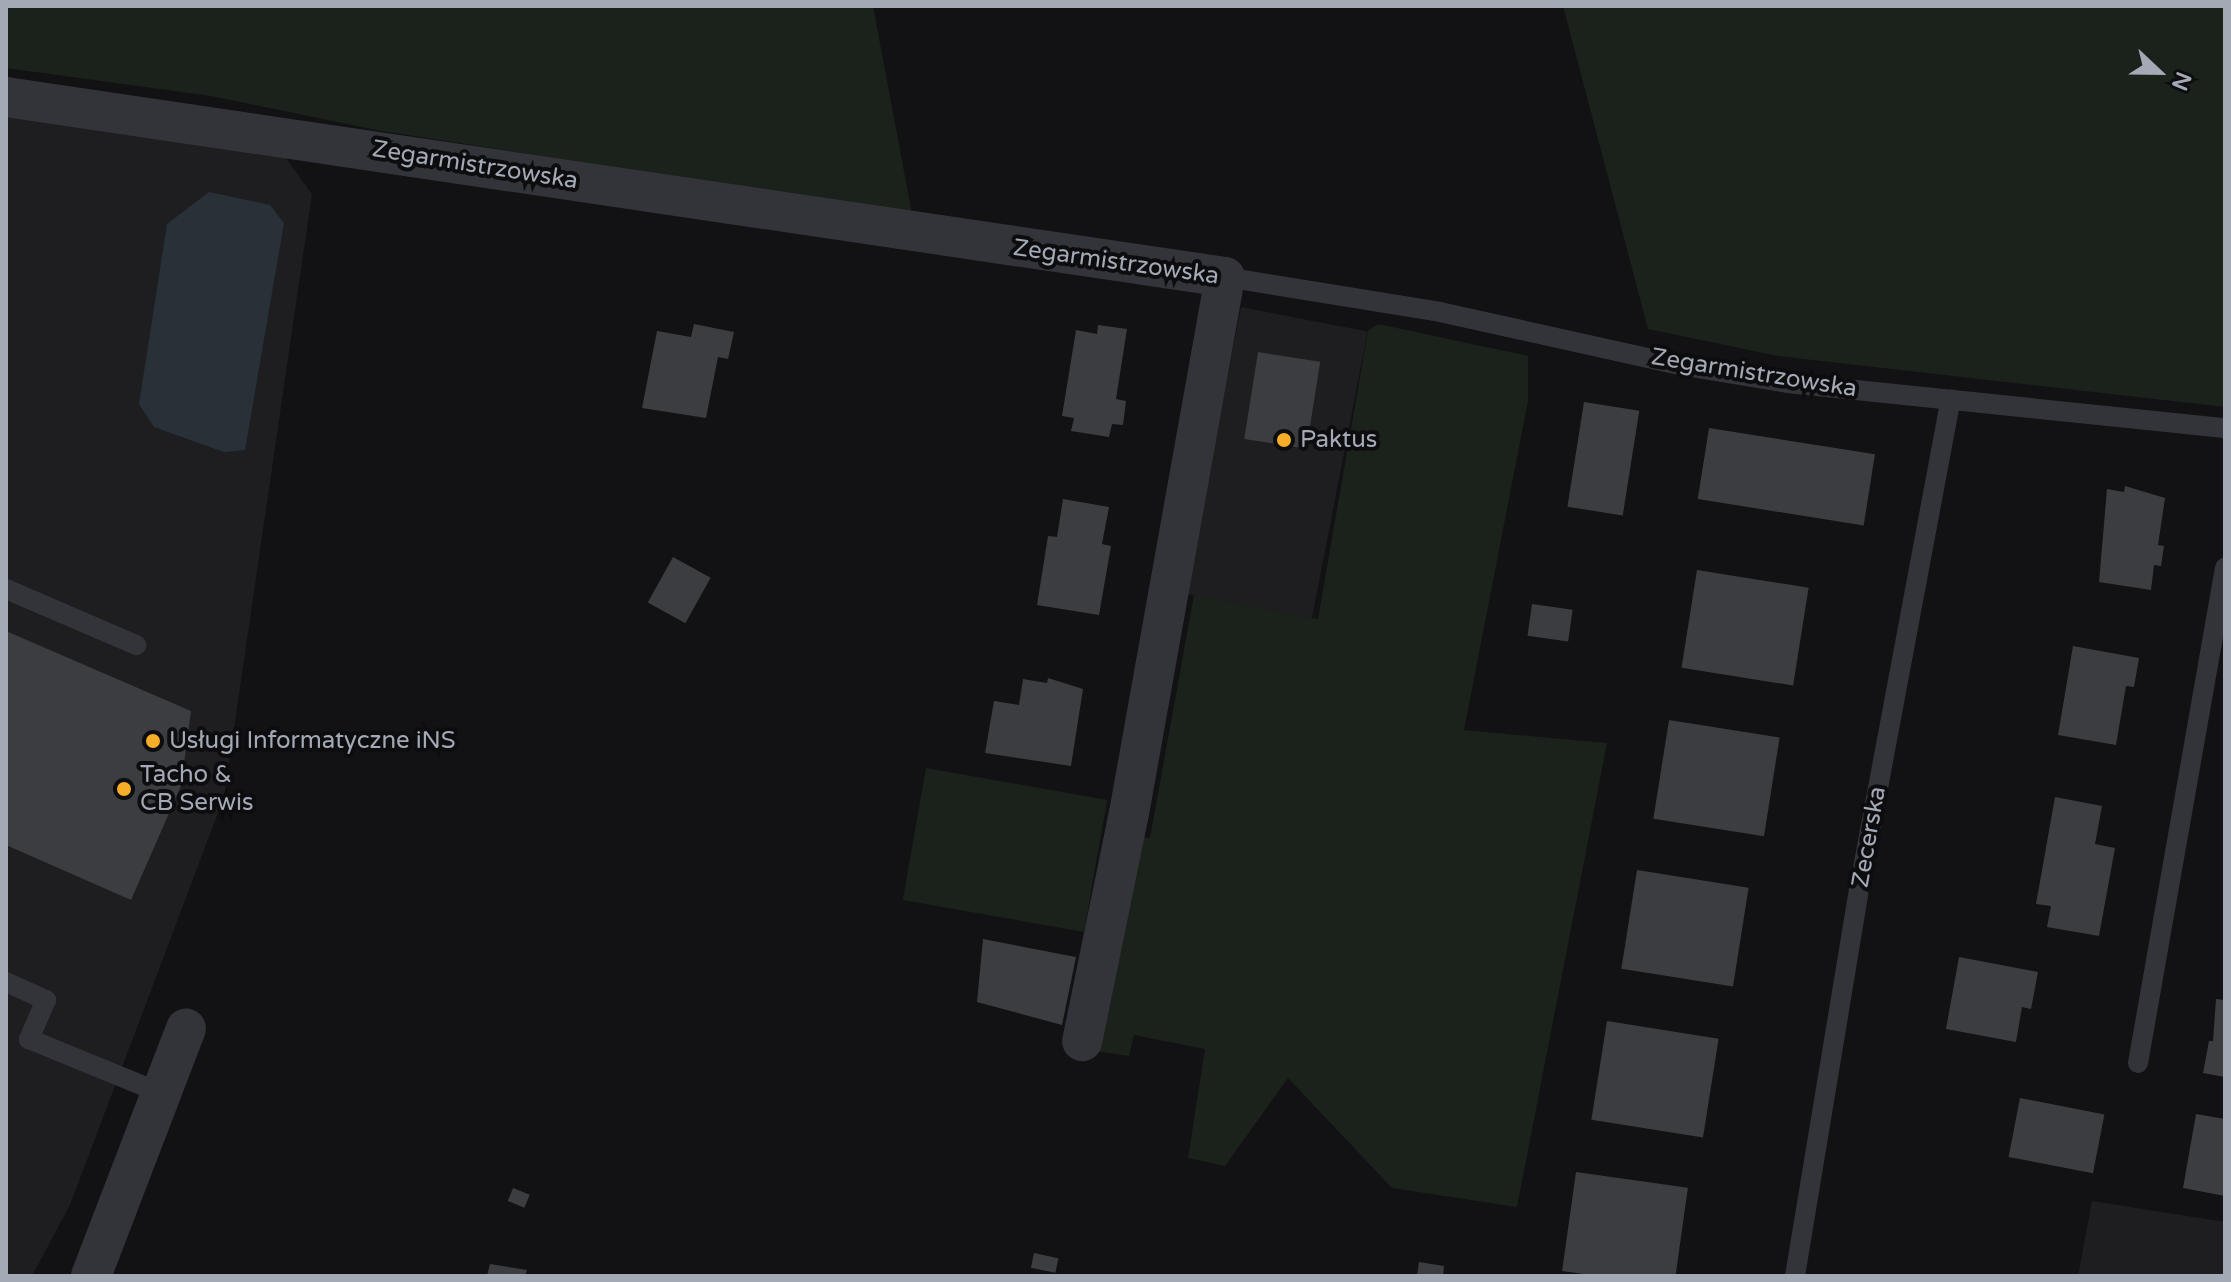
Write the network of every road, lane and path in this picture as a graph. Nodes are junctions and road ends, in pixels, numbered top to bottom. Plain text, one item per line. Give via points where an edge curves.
1 (6, 97) edge
2 (1225, 277) junction
3 (1951, 399) junction
4 (2225, 428) edge
5 (2225, 568) edge
6 (6, 589) edge
7 (136, 645) dead end
8 (6, 982) edge
9 (186, 1029) dead end
10 (1082, 1041) dead end
11 (2138, 1063) dead end
12 (163, 1094) junction
13 (91, 1276) edge
14 (1795, 1276) edge

1 - 2 street, Zegarmistrzowska
2 - 3 lane, Zegarmistrzowska via 1440,312 1679,365 1788,383
2 - 10 street via 1129,813
3 - 4 lane, Zegarmistrzowska
3 - 14 lane, Zecerska via 1860,884
5 - 11 lane
6 - 7 lane
8 - 12 lane via 46,1000 29,1039
9 - 12 street
12 - 13 street

